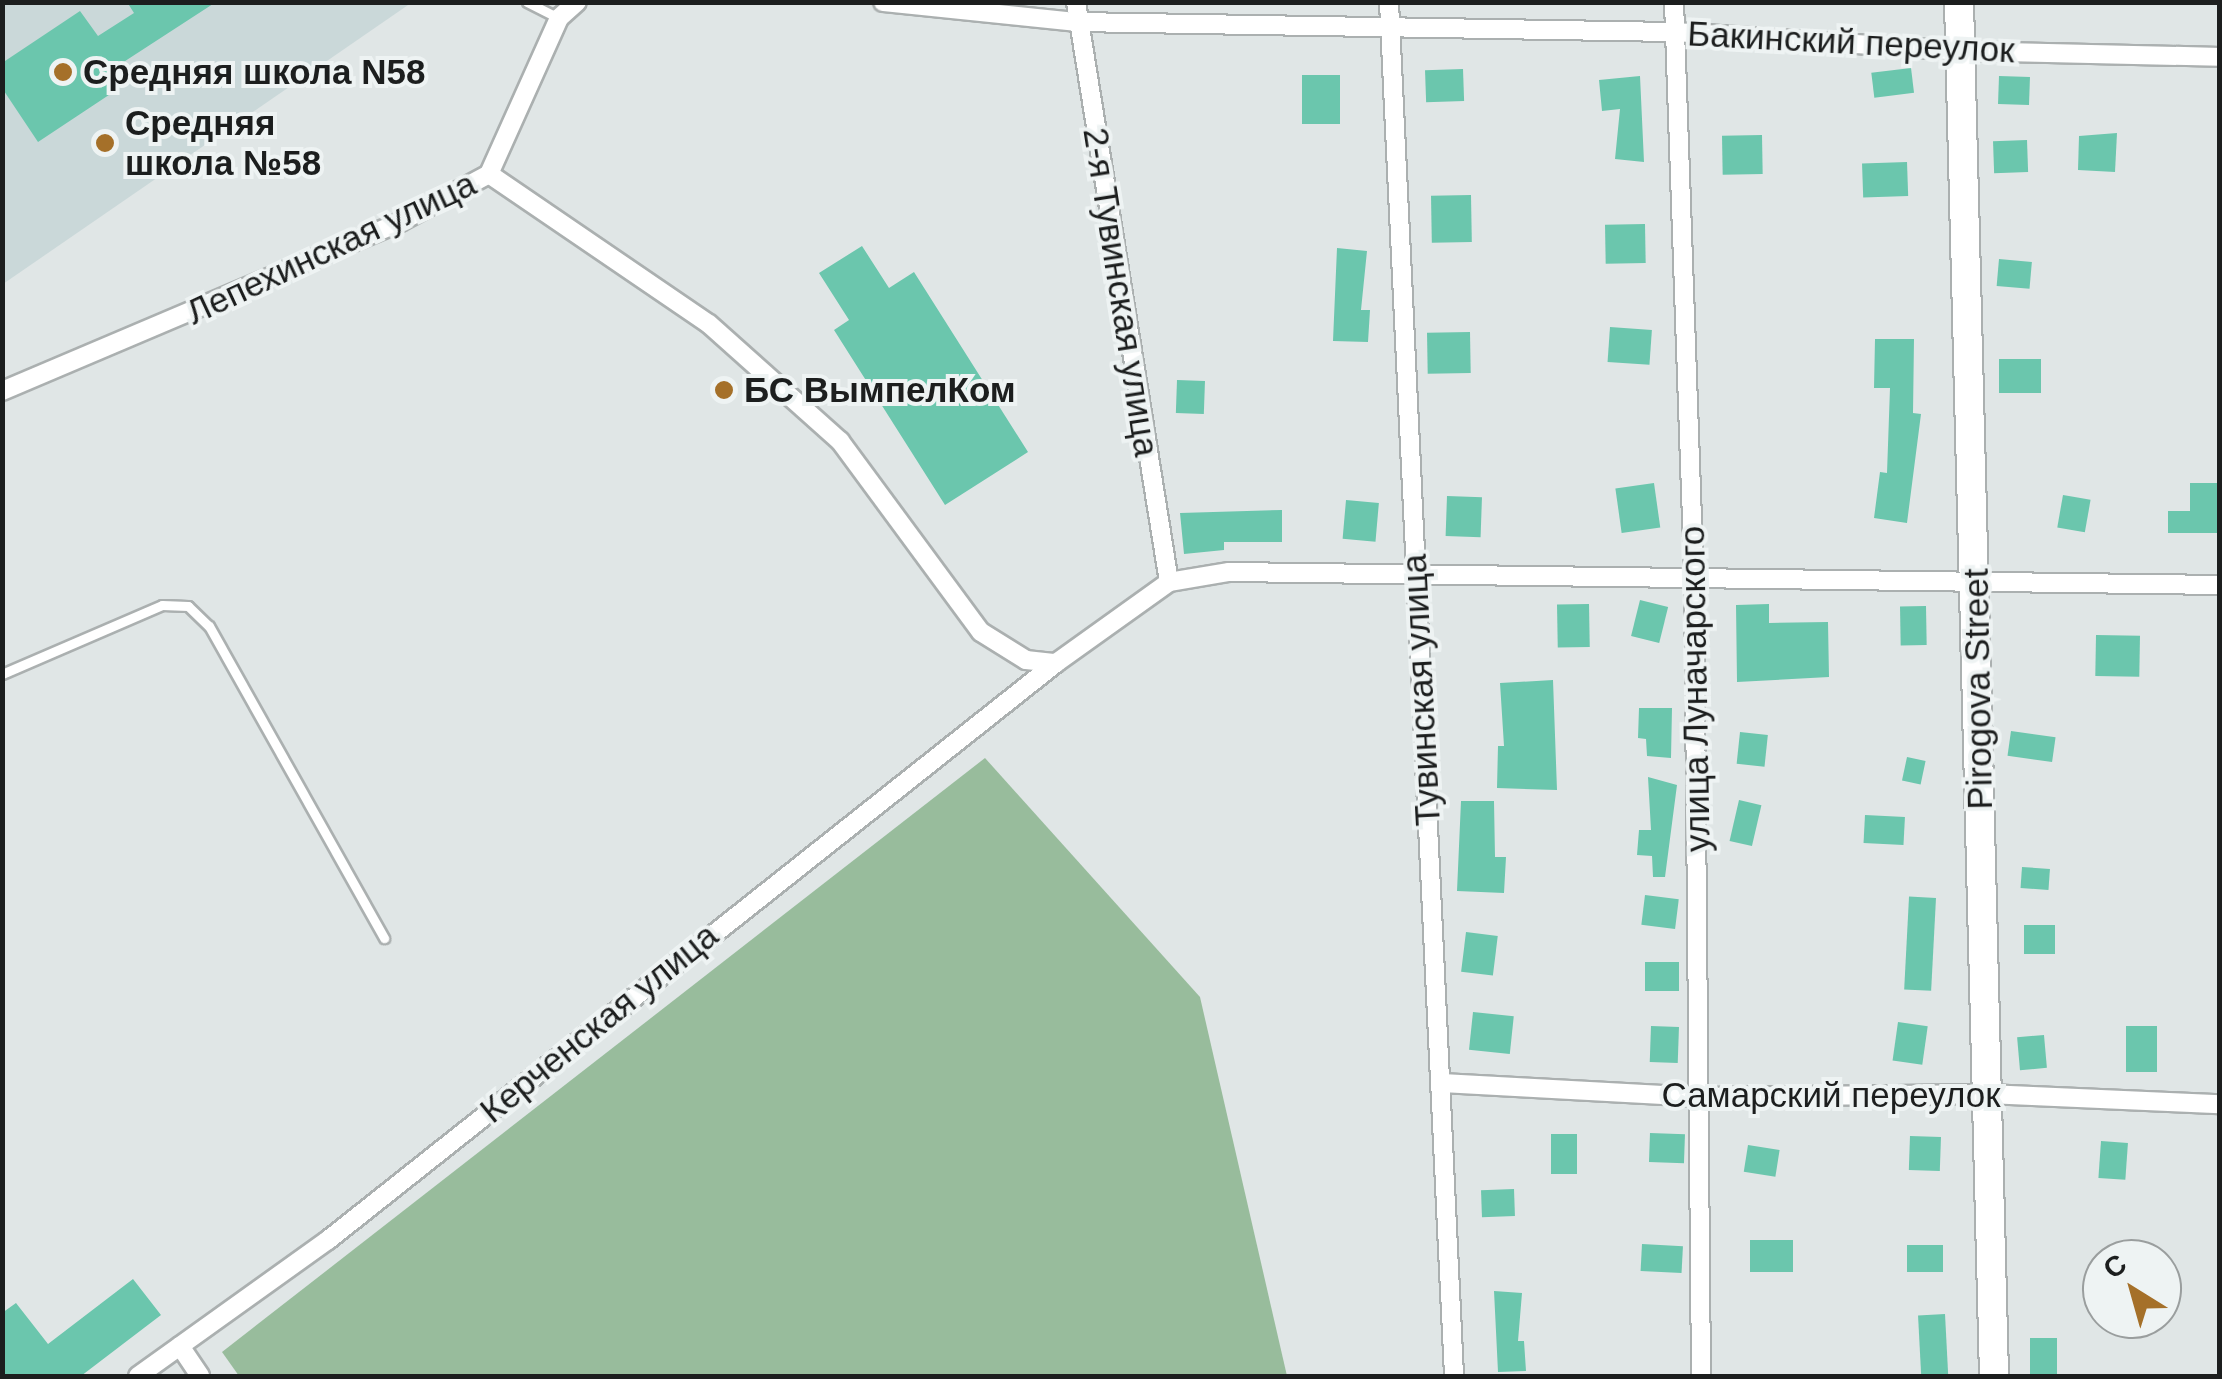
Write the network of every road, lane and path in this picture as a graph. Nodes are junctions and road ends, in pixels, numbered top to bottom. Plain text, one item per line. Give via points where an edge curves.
1 (527, 2) edge
2 (577, 2) edge
3 (883, 2) edge
4 (1389, 2) edge
5 (1674, 2) edge
6 (1960, 2) edge
7 (1076, 12) edge
8 (559, 18) junction
9 (1390, 26) junction
10 (1675, 32) junction
11 (1961, 51) junction
12 (2220, 57) edge
13 (490, 174) junction
14 (2, 391) edge
15 (1415, 572) junction
16 (1694, 577) junction
17 (1169, 582) junction
18 (1975, 582) junction
19 (2220, 584) edge
20 (1056, 663) junction
21 (2, 674) edge
22 (384, 938) dead end
23 (1442, 1083) junction
24 (1988, 1094) junction
25 (1700, 1097) junction
26 (2220, 1104) edge
27 (180, 1346) junction
28 (138, 1376) edge
29 (200, 1376) edge
30 (1454, 1376) edge
31 (1701, 1376) edge
32 (1994, 1376) edge

1 - 8 lane
2 - 8 street
3 - 7 street, Бакинский переулок
4 - 9 street, Тувинская улица
5 - 10 street, улица Луначарского
6 - 11 main road, Pirogova Street
7 - 9 street, Бакинский переулок
7 - 17 street, 2-я Тувинская улица
8 - 13 street
9 - 10 street, Бакинский переулок
9 - 15 street, Тувинская улица
10 - 11 street, Бакинский переулок
10 - 16 street, улица Луначарского
11 - 12 street, Бакинский переулок
11 - 18 main road, Pirogova Street
13 - 14 street, Лепехинская улица via 382,230
13 - 20 street, Лепехинская улица via 709,324 840,441 981,632 1026,660
15 - 16 street
15 - 17 street via 1229,572
15 - 23 street, Тувинская улица
16 - 18 street
16 - 25 street, улица Луначарского
17 - 20 street
18 - 19 street
18 - 24 main road, Pirogova Street
20 - 27 street, Керченская улица via 328,1240
21 - 22 lane via 162,605 188,606 210,626
23 - 25 street, Самарский переулок
23 - 30 street, Тувинская улица
24 - 25 street, Самарский переулок
24 - 26 street, Самарский переулок
24 - 32 main road, Pirogova Street
25 - 31 street, улица Луначарского
27 - 28 street, Керченская улица
27 - 29 street

